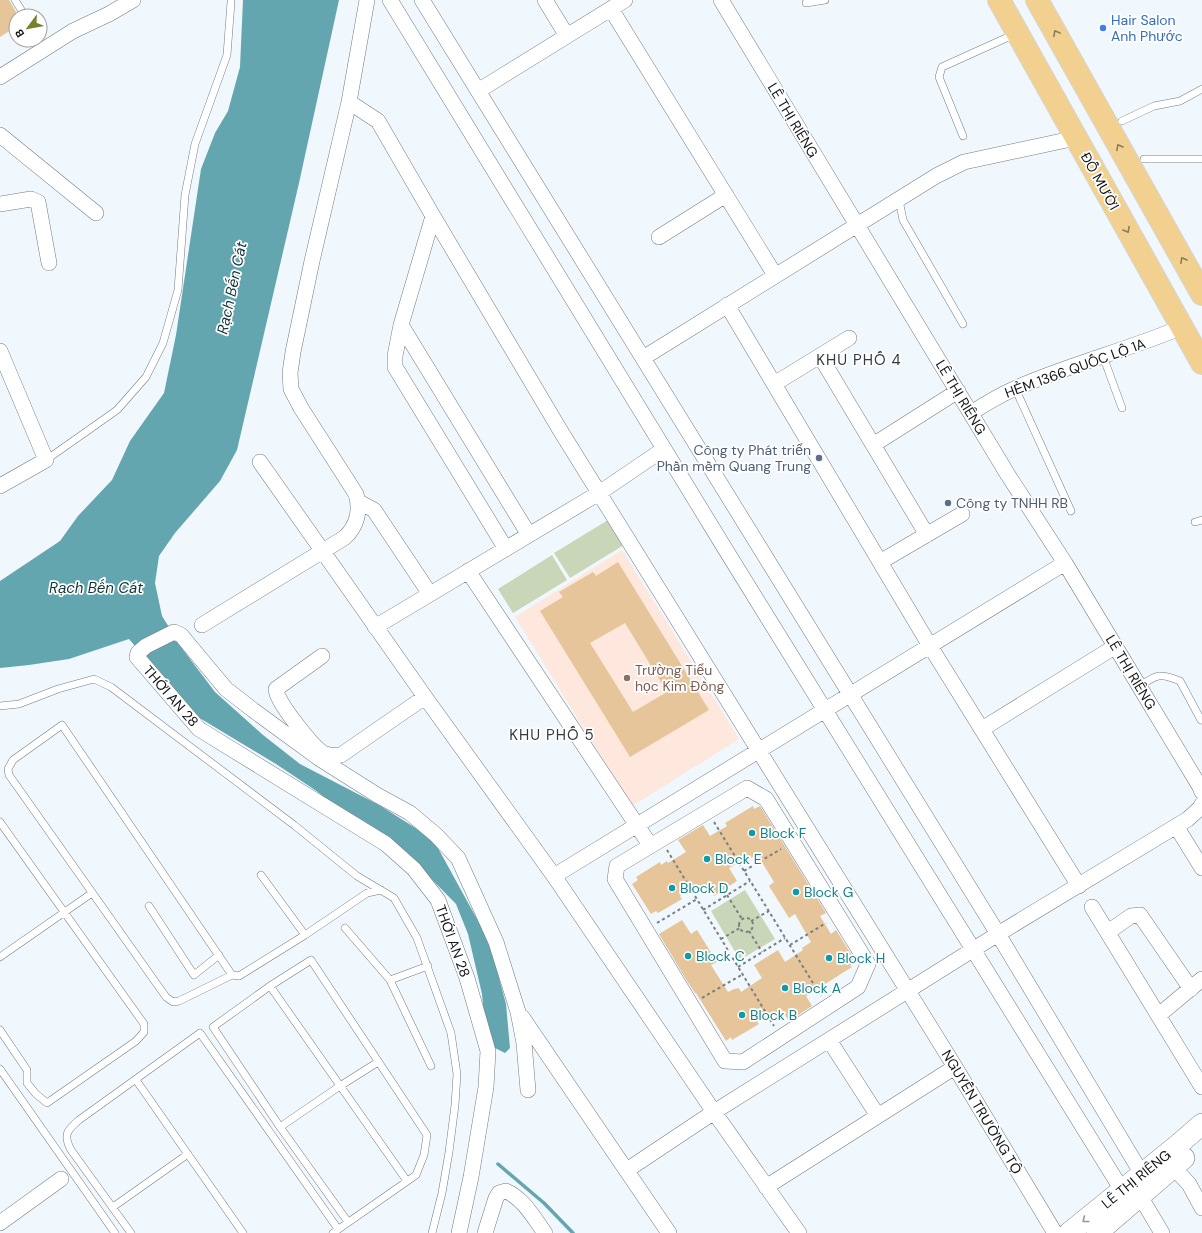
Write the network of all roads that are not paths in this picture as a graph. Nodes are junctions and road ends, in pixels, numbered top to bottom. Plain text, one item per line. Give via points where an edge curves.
1 (133, 0) edge
2 (366, 0) edge
3 (390, 0) edge
4 (422, 0) edge
5 (545, 0) edge
6 (625, 0) edge
7 (721, 0) edge
8 (825, 0) edge
9 (999, 0) edge
10 (1012, 0) edge
11 (1037, 0) edge
12 (1053, 0) edge
13 (231, 2) dead end
14 (806, 3) dead end
15 (611, 9) junction
16 (1017, 33) junction
17 (567, 36) junction
18 (0, 77) edge
19 (1202, 89) edge
20 (478, 91) junction
21 (349, 102) junction
22 (1122, 121) junction
23 (0, 135) edge
24 (964, 136) dead end
25 (1076, 138) junction
26 (1144, 159) junction
27 (1202, 159) edge
28 (726, 195) junction
29 (899, 200) junction
30 (0, 204) edge
31 (96, 213) dead end
32 (433, 216) junction
33 (857, 225) junction
34 (659, 237) dead end
35 (50, 262) dead end
36 (1202, 264) edge
37 (775, 275) junction
38 (1202, 294) edge
39 (727, 305) junction
40 (963, 324) dead end
41 (401, 325) junction
42 (1192, 331) edge
43 (849, 338) dead end
44 (0, 351) edge
45 (820, 356) junction
46 (1103, 356) junction
47 (643, 358) junction
48 (1202, 363) edge
49 (774, 384) junction
50 (1015, 388) junction
51 (958, 391) junction
52 (1122, 408) dead end
53 (971, 413) junction
54 (873, 445) junction
55 (664, 449) junction
56 (46, 460) junction
57 (260, 462) dead end
58 (0, 486) edge
59 (599, 493) junction
60 (359, 502) junction
61 (1071, 511) dead end
62 (962, 514) dead end
63 (529, 535) junction
64 (927, 535) junction
65 (506, 549) junction
66 (323, 552) junction
67 (880, 562) junction
68 (1065, 563) junction
69 (468, 572) junction
70 (430, 594) junction
71 (202, 625) dead end
72 (375, 627) junction
73 (930, 646) junction
74 (1116, 646) junction
75 (322, 656) dead end
76 (1140, 686) junction
77 (850, 694) junction
78 (425, 697) junction
79 (0, 706) edge
80 (824, 710) junction
81 (1201, 720) dead end
82 (982, 730) junction
83 (759, 751) junction
84 (1202, 792) edge
85 (1202, 804) edge
86 (0, 822) edge
87 (638, 825) junction
88 (1176, 826) junction
89 (655, 842) junction
90 (1202, 868) edge
91 (261, 875) dead end
92 (554, 876) junction
93 (1079, 886) junction
94 (381, 890) junction
95 (92, 893) junction
96 (149, 906) dead end
97 (1092, 907) dead end
98 (64, 912) junction
99 (345, 928) dead end
100 (1108, 932) junction
101 (998, 934) junction
102 (305, 935) junction
103 (972, 950) junction
104 (219, 955) junction
105 (0, 957) edge
106 (428, 966) junction
107 (232, 975) junction
108 (390, 980) junction
109 (1196, 984) edge
110 (270, 986) junction
111 (908, 991) junction
112 (518, 1012) junction
113 (1159, 1015) junction
114 (0, 1030) edge
115 (829, 1040) junction
116 (378, 1062) junction
117 (431, 1066) dead end
118 (955, 1067) junction
119 (0, 1068) edge
120 (136, 1080) junction
121 (340, 1086) junction
122 (1202, 1087) edge
123 (528, 1090) dead end
124 (714, 1112) junction
125 (878, 1116) junction
126 (1202, 1124) edge
127 (280, 1127) junction
128 (1202, 1142) edge
129 (188, 1154) junction
130 (1173, 1167) junction
131 (627, 1170) junction
132 (1142, 1174) junction
133 (61, 1179) dead end
134 (407, 1181) junction
135 (766, 1187) junction
136 (1131, 1193) junction
137 (113, 1207) junction
138 (1202, 1208) edge
139 (348, 1222) junction
140 (0, 1223) edge
141 (336, 1231) edge
142 (115, 1233) edge
143 (131, 1233) edge
144 (243, 1233) edge
145 (432, 1233) edge
146 (459, 1233) edge
147 (485, 1233) edge
148 (545, 1233) edge
149 (669, 1233) edge
150 (799, 1233) edge
151 (1055, 1233) edge
152 (1069, 1233) edge
153 (1098, 1233) edge
154 (1162, 1233) edge

1 - 18 street via 44,46
2 - 21 street
3 - 55 street
4 - 20 street
5 - 17 street
6 - 15 street
7 - 33 street, LÊ THỊ RIÊNG
8 - 14 lane
9 - 16 highway, ĐỖ MƯỜI
10 - 42 highway, ĐỖ MƯỜI via 1142,226
38 -> 11 highway
12 - 22 highway
13 - 56 lane via 227,55 192,158 185,194 178,290 163,343 146,378 117,410
15 - 17 street
15 - 28 street
16 - 24 lane via 942,67 939,77
16 - 25 highway, ĐỖ MƯỜI
17 - 20 street
19 - 22 lane via 1180,101 1154,106
20 - 47 street
21 - 32 street, NGUYỄN TRƯỜNG TỘ via 378,121
21 - 60 street via 312,261 290,373 295,396
22 - 26 highway
23 - 31 street
25 - 29 street via 964,162 936,176
25 -> 42 highway, ĐỖ MƯỜI
26 - 27 lane
26 - 36 highway
28 - 34 street
28 - 37 street
29 - 33 street
29 - 40 lane via 903,220
30 - 35 street via 31,199 38,202
32 - 41 street
32 - 59 street, NGUYỄN TRƯỜNG TỘ
33 - 37 street
33 - 51 street, LÊ THỊ RIÊNG
37 - 39 street
39 - 47 street
39 - 49 street
41 - 63 street
41 - 65 street via 395,367
42 - 46 street, HẺM 1366 QUỐC LỘ 1A
42 - 48 highway, ĐỖ MƯỜI
43 - 45 street
44 - 56 street
45 - 49 street
45 - 54 street
46 - 50 street, HẺM 1366 QUỐC LỘ 1A
46 - 52 lane
47 - 77 street
49 - 67 street
50 - 53 street, HẺM 1366 QUỐC LỘ 1A
50 - 61 lane
51 - 53 street, LÊ THỊ RIÊNG
51 - 54 street
53 - 68 street, LÊ THỊ RIÊNG
54 - 64 street
55 - 59 street
55 - 80 street
56 - 58 street
57 - 66 street
59 - 63 street
59 - 83 street, NGUYỄN TRƯỜNG TỘ
60 - 66 street via 356,521 351,531
60 - 70 street via 374,510
62 - 64 street
63 - 65 street
64 - 67 street
65 - 69 street
66 - 71 street
66 - 72 street
67 - 73 street
68 - 73 street
68 - 74 street, LÊ THỊ RIÊNG
69 - 70 street
69 - 87 street
70 - 72 street
72 - 78 street
73 - 77 street
73 - 82 street
74 - 76 street, LÊ THỊ RIÊNG
74 - 82 street
75 - 78 street via 276,689 276,692 302,732 317,748 329,755 341,755
76 - 81 lane via 1153,677 1166,676 1180,681
76 - 84 street, LÊ THỊ RIÊNG
77 - 80 street
77 - 101 street
78 - 92 street
79 - 94 lane via 20,704 58,689 94,679 111,687 294,825 357,876
80 - 83 street
80 - 103 street
82 - 93 street
83 - 87 street
83 - 111 street, NGUYỄN TRƯỜNG TỘ
85 - 88 street
86 - 98 lane
87 - 89 street
87 - 92 street
88 - 90 street
88 - 93 street
89 - 89 street via 617,866 615,879 725,1061 743,1062 858,987 868,964 766,799 747,788
91 - 102 lane
92 - 124 street
93 - 101 street
94 - 102 lane via 367,894
94 - 106 lane via 394,898 417,938
95 - 98 lane
95 - 104 lane via 9,775 8,769 12,760 62,725
95 - 107 lane via 166,997 173,1002 180,1001
96 - 104 lane via 194,975
97 - 100 street
98 - 105 lane
98 - 114 lane via 144,1024 144,1032 136,1041 47,1103 27,1083 27,1070
99 - 108 lane
100 - 109 street via 1131,916 1140,915
100 - 113 street
101 - 103 street
101 - 132 street
102 - 107 lane via 239,976
103 - 111 street
103 - 136 street
104 - 107 lane
106 - 108 lane
106 - 145 lane via 451,1033 457,1074 449,1152
108 - 117 lane
109 - 113 street
110 - 116 lane via 311,960
110 - 121 lane
110 - 127 lane via 213,1027
111 - 115 street
111 - 118 street, NGUYỄN TRƯỜNG TỘ
112 - 123 street, THỚI AN 28 via 524,1043
112 - 131 street
112 - 146 street, THỚI AN 28 via 496,942 458,858 436,835 410,813 320,759 226,689 181,635 174,632 146,646 138,653 137,657 199,729 386,844 414,869 438,900 467,978 488,1051 486,1087
113 - 122 street
115 - 124 street
115 - 125 street
116 - 121 lane
116 - 134 lane via 427,1135 424,1155 416,1175
118 - 125 street
118 - 151 street, NGUYỄN TRƯỜNG TỘ
119 - 142 lane
120 - 129 lane
120 - 137 lane via 79,1120 66,1135 70,1150
120 - 141 lane via 200,1034
121 - 127 lane
121 - 134 lane
124 - 131 street
124 - 135 street
125 - 135 street
126 - 132 street, LÊ THỊ RIÊNG
127 - 139 lane
128 - 130 street, LÊ THỊ RIÊNG
129 - 137 lane
129 - 144 lane
130 - 136 street, LÊ THỊ RIÊNG
130 - 138 street via 1189,1184
131 - 149 street
132 - 136 street, LÊ THỊ RIÊNG
133 - 140 street
134 - 139 lane
135 - 150 street
136 -> 152 street, LÊ THỊ RIÊNG
136 - 153 street, LÊ THỊ RIÊNG
136 - 154 street
137 - 143 lane
139 - 141 lane
147 - 148 street via 496,1198 506,1191 522,1202

